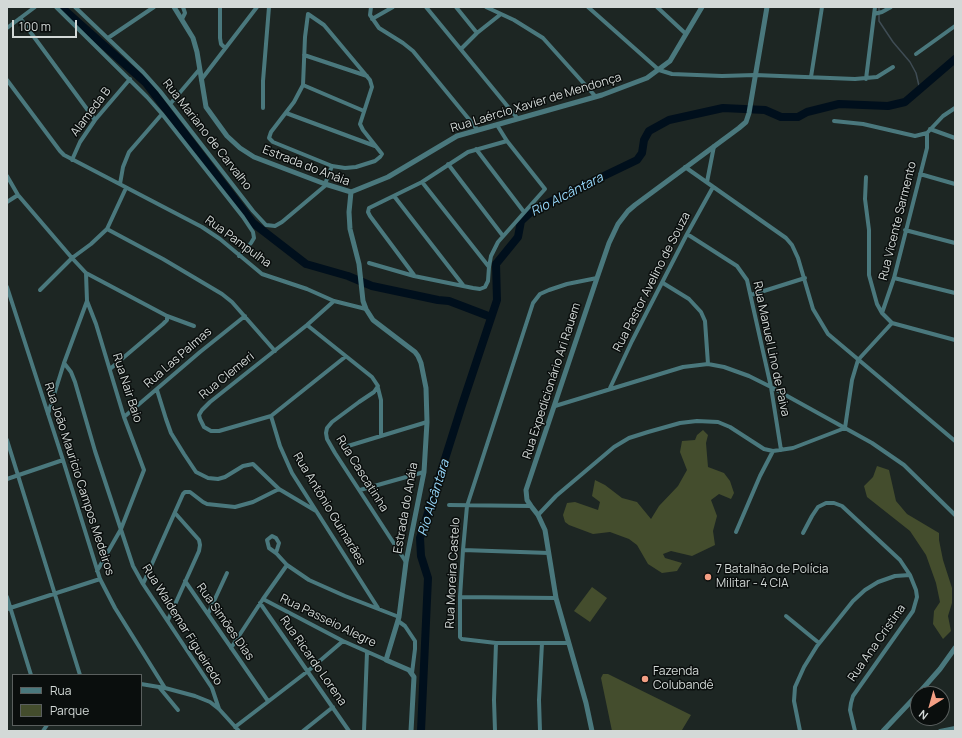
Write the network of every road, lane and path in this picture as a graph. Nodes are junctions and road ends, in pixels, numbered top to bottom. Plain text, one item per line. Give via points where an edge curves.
1 (35, 7) edge
2 (56, 7) edge
3 (75, 7) edge
4 (154, 7) edge
5 (174, 7) edge
6 (183, 7) edge
7 (220, 7) edge
8 (257, 7) edge
9 (269, 7) edge
10 (371, 7) edge
11 (393, 7) edge
12 (426, 7) edge
13 (456, 7) edge
14 (486, 7) edge
15 (588, 7) edge
16 (657, 7) edge
17 (702, 7) edge
18 (766, 7) edge
19 (822, 7) edge
20 (875, 7) edge
21 (891, 7) edge
22 (501, 14) junction
23 (874, 14) junction
24 (20, 18) junction
25 (182, 19) junction
26 (372, 20) junction
27 (955, 26) edge
28 (7, 28) edge
29 (477, 33) junction
30 (686, 34) junction
31 (108, 38) junction
32 (225, 48) junction
33 (461, 49) junction
34 (916, 54) dead end
35 (304, 55) junction
36 (893, 67) dead end
37 (199, 70) junction
38 (658, 70) junction
39 (755, 75) junction
40 (367, 76) junction
41 (811, 76) junction
42 (866, 79) junction
43 (7, 80) edge
44 (130, 80) junction
45 (201, 80) junction
46 (303, 86) junction
47 (596, 97) junction
48 (171, 104) junction
49 (263, 108) dead end
50 (955, 108) edge
51 (364, 111) junction
52 (286, 113) junction
53 (162, 114) junction
54 (518, 119) junction
55 (95, 120) junction
56 (834, 121) dead end
57 (497, 125) junction
58 (477, 130) junction
59 (928, 131) junction
60 (955, 138) edge
61 (507, 141) junction
62 (376, 146) junction
63 (714, 146) junction
64 (476, 149) junction
65 (72, 160) junction
66 (448, 164) junction
67 (332, 166) junction
68 (685, 167) junction
69 (920, 174) junction
70 (7, 176) edge
71 (866, 176) dead end
72 (422, 182) junction
73 (707, 182) junction
74 (120, 184) junction
75 (955, 184) edge
76 (326, 185) junction
77 (713, 187) junction
78 (126, 188) junction
79 (351, 192) junction
80 (18, 195) junction
81 (394, 196) junction
82 (7, 202) edge
83 (524, 212) junction
84 (107, 228) junction
85 (905, 230) junction
86 (687, 234) junction
87 (503, 236) junction
88 (955, 244) edge
89 (239, 256) junction
90 (72, 258) junction
91 (369, 264) dead end
92 (489, 267) junction
93 (86, 273) junction
94 (414, 276) junction
95 (597, 278) junction
96 (805, 278) junction
97 (894, 278) junction
98 (663, 283) junction
99 (463, 286) junction
100 (7, 287) edge
101 (40, 290) dead end
102 (955, 293) edge
103 (751, 294) junction
104 (87, 301) junction
105 (334, 301) junction
106 (366, 309) junction
107 (882, 313) junction
108 (166, 315) junction
109 (245, 316) junction
110 (892, 323) junction
111 (306, 325) junction
112 (194, 326) dead end
113 (955, 340) edge
114 (274, 351) junction
115 (345, 356) junction
116 (858, 360) junction
117 (64, 363) junction
118 (708, 364) junction
119 (110, 369) junction
120 (771, 387) junction
121 (378, 388) junction
122 (610, 388) junction
123 (157, 390) junction
124 (555, 406) junction
125 (48, 414) junction
126 (124, 416) junction
127 (271, 416) junction
128 (427, 422) junction
129 (846, 428) junction
130 (381, 435) junction
131 (7, 440) edge
132 (955, 441) edge
133 (348, 446) dead end
134 (781, 450) junction
135 (773, 451) junction
136 (63, 460) junction
137 (424, 472) junction
138 (18, 475) junction
139 (7, 479) edge
140 (279, 489) junction
141 (360, 490) junction
142 (449, 505) dead end
143 (467, 506) junction
144 (531, 506) junction
145 (316, 512) junction
146 (175, 513) junction
147 (538, 515) junction
148 (955, 515) edge
149 (121, 529) junction
150 (736, 532) dead end
151 (803, 533) dead end
152 (463, 550) junction
153 (276, 553) dead end
154 (549, 553) junction
155 (406, 562) junction
156 (287, 565) junction
157 (97, 571) junction
158 (227, 573) dead end
159 (910, 575) junction
160 (100, 579) junction
161 (185, 581) junction
162 (143, 584) junction
163 (55, 593) junction
164 (460, 596) junction
165 (7, 597) edge
166 (556, 598) junction
167 (261, 601) junction
168 (378, 608) junction
169 (9, 609) edge
170 (208, 614) junction
171 (786, 616) dead end
172 (398, 619) junction
173 (168, 620) junction
174 (343, 641) junction
175 (496, 643) junction
176 (542, 643) junction
177 (569, 643) junction
178 (819, 643) junction
179 (231, 648) junction
180 (955, 648) edge
181 (367, 652) junction
182 (386, 660) junction
183 (308, 671) junction
184 (412, 673) junction
185 (31, 674) edge
186 (80, 674) edge
187 (142, 684) edge
188 (925, 686) edge
189 (159, 687) junction
190 (165, 688) junction
191 (268, 701) junction
192 (910, 702) edge
193 (333, 707) junction
194 (220, 709) junction
195 (178, 710) dead end
196 (235, 726) junction
197 (955, 728) edge
198 (239, 731) edge
199 (303, 731) edge
200 (349, 731) edge
201 (364, 731) edge
202 (410, 731) edge
203 (495, 731) edge
204 (540, 731) edge
205 (592, 731) edge
206 (800, 731) edge
207 (855, 731) edge
208 (883, 731) edge
209 (941, 731) edge

1 - 24 street
2 - 44 street
3 - 31 street, Rua Mariano de Carvalho
4 - 31 street
5 - 25 street, Estrada do Anáia
6 - 25 street via 185,13
7 - 32 street via 220,38
8 - 32 street
9 - 49 street
10 - 26 street
11 - 26 street
12 - 33 street
13 - 29 street
14 - 22 street
15 - 38 street
16 - 30 street
17 - 30 street, Rua Laércio Xavier de Mendonça
18 - 39 street
19 - 41 street
20 - 23 street
21 - 23 street
22 - 29 street
22 - 47 street via 542,38
23 - 42 street
24 - 28 street
24 - 55 street
25 - 37 street, Estrada do Anáia via 193,38
26 - 58 street via 384,32 413,51
27 - 34 street
29 - 33 street
30 - 38 street, Rua Laércio Xavier de Mendonça via 674,55
31 - 48 street, Rua Mariano de Carvalho
32 - 45 street
33 - 54 street
35 - 40 street
35 - 40 street via 308,14 324,25
35 - 46 street
36 - 42 street via 877,77
37 - 45 street, Estrada do Anáia
37 - 48 street
38 - 39 street via 679,74
38 - 47 street, Rua Laércio Xavier de Mendonça via 640,82
39 - 41 street
39 - 63 street, Rua Expedicionário Ari Rauem via 746,122
40 - 51 street via 372,87
41 - 42 street
43 - 65 street, Rua Pampulha via 60,151
44 - 53 street
44 - 55 street, Alameda B
45 - 76 street, Estrada do Anáia via 206,107 227,136 240,148 254,157
46 - 51 street
46 - 52 street
47 - 54 street, Rua Laércio Xavier de Mendonça
48 - 76 street, Rua Mariano de Carvalho via 266,225 275,226 282,222
50 - 59 street
51 - 62 street via 360,124
52 - 62 street
52 - 67 street via 271,132 271,141
53 - 74 street via 129,152
53 - 89 street via 253,232 254,238
54 - 57 street, Rua Laércio Xavier de Mendonça
55 - 65 street, Alameda B via 80,142
56 - 59 street via 870,125 911,135
57 - 58 street, Rua Laércio Xavier de Mendonça
57 - 61 street
58 - 79 street, Rua Laércio Xavier de Mendonça via 453,138 388,177
59 - 60 street
59 - 69 street, Rua Vicente Sarmento
61 - 64 street
61 - 83 street via 545,189
62 - 67 street via 382,154 375,161 356,167
63 - 68 street, Rua Expedicionário Ari Rauem
63 - 73 street
64 - 66 street
64 - 83 street
65 - 74 street, Rua Pampulha
66 - 72 street
66 - 87 street
67 - 76 street
68 - 73 street
68 - 95 street, Rua Expedicionário Ari Rauem via 622,217 613,233
69 - 75 street
69 - 85 street, Rua Vicente Sarmento
70 - 80 street
71 - 107 street via 869,275 874,296
72 - 81 street
72 - 92 street
73 - 77 street
74 - 78 street, Rua Pampulha
76 - 79 street, Estrada do Anáia
77 - 86 street, Rua Pastor Avelino de Souza
77 - 96 street via 786,238 795,251
78 - 84 street
78 - 89 street, Rua Pampulha via 202,227
79 - 106 street, Estrada do Anáia via 350,229
80 - 82 street
80 - 90 street
81 - 94 street via 371,206 368,212
81 - 99 street
83 - 87 street
84 - 90 street
84 - 109 street via 212,287
85 - 88 street
85 - 97 street, Rua Vicente Sarmento
86 - 98 street, Rua Pastor Avelino de Souza
86 - 103 street, Rua Manuel Lino de Paiva via 737,266 747,280
87 - 92 street via 494,249
89 - 105 street, Rua Pampulha via 262,274
90 - 93 street
90 - 101 street
91 - 94 street
92 - 99 street via 485,287 480,289
93 - 104 street
93 - 108 street
94 - 99 street
95 - 124 street, Rua Expedicionário Ari Rauem
95 - 143 street, Rua Moreira Castelo via 549,290 535,300
96 - 103 street
96 - 116 street via 813,309 825,330
97 - 102 street
97 - 107 street, Rua Vicente Sarmento
98 - 118 street via 690,299 701,312 705,321
98 - 122 street, Rua Pastor Avelino de Souza
100 - 125 street, Rua João Maurício Campos Medeiros
103 - 120 street, Rua Manuel Lino de Paiva
104 - 117 street
104 - 119 street, Rua Nair Baio
105 - 106 street, Rua Pampulha
105 - 111 street, Rua Clemeri
106 - 128 street, Estrada do Anáia via 373,320 418,356 426,388
107 - 110 street
108 - 112 street
108 - 119 street via 167,320 163,324
109 - 114 street
109 - 123 street, Rua Las Palmas
110 - 113 street
110 - 116 street
111 - 114 street, Rua Clemeri
111 - 115 street
114 - 127 street, Rua Clemeri via 210,402 199,415 204,427 211,431
115 - 121 street via 372,378
115 - 127 street
116 - 129 street via 852,380
116 - 132 street
117 - 125 street
117 - 149 street, Rua Waldemar Figueiredo via 75,382
118 - 120 street via 737,372
118 - 122 street via 683,367
119 - 126 street, Rua Nair Baio
120 - 129 street
120 - 134 street, Rua Manuel Lino de Paiva
121 - 130 street via 381,400
121 - 141 street, Rua Cascatinha via 332,422 326,433 335,453
122 - 124 street
123 - 126 street, Rua Las Palmas
123 - 140 street via 171,433 196,472 208,478 222,479 243,466 252,464
124 - 144 street, Rua Expedicionário Ari Rauem via 526,490 527,500
125 - 136 street, Rua João Maurício Campos Medeiros
126 - 149 street, Rua Nair Baio via 144,467
127 - 145 street, Rua Antônio Guimarães via 292,473
128 - 130 street
128 - 137 street, Estrada do Anáia
129 - 134 street
129 - 148 street via 904,465
130 - 133 street
131 - 138 street
134 - 135 street
135 - 147 street via 764,449 718,422 680,423 629,438 614,447 556,496
135 - 150 street
136 - 138 street
136 - 157 street, Rua João Maurício Campos Medeiros
137 - 141 street
137 - 155 street, Estrada do Anáia
138 - 139 street
138 - 163 street
140 - 145 street
140 - 146 street via 253,502 235,507 203,502 189,492 183,494
141 - 155 street, Rua Cascatinha
142 - 143 street
143 - 144 street
143 - 152 street, Rua Moreira Castelo
144 - 147 street, Rua Expedicionário Ari Rauem
145 - 168 street, Rua Antônio Guimarães
146 - 161 street, Rua Simões Dias via 199,540 200,545
146 - 162 street
147 - 154 street, Rua Expedicionário Ari Rauem via 545,530
149 - 157 street, Rua Nair Baio
149 - 162 street, Rua Waldemar Figueiredo via 133,566
151 - 159 street, Rua Ana Cristina via 818,507 826,503 842,506 900,560
152 - 154 street
152 - 164 street, Rua Moreira Castelo
153 - 156 street
154 - 166 street, Rua Expedicionário Ari Rauem
155 - 172 street, Estrada do Anáia
156 - 167 street
156 - 168 street via 315,584
157 - 160 street, Rua João Maurício Campos Medeiros
158 - 170 street
159 - 178 street via 895,576 865,590 852,601
159 - 207 street, Rua Ana Cristina via 916,590 916,604 913,612 853,696 850,710
160 - 163 street
160 - 190 street, Rua João Maurício Campos Medeiros
161 - 170 street, Rua Simões Dias
161 - 173 street
162 - 173 street, Rua Waldemar Figueiredo
163 - 169 street
163 - 186 street
164 - 166 street
164 - 175 street, Rua Moreira Castelo via 460,637 464,640
165 - 169 street
166 - 177 street, Rua Expedicionário Ari Rauem
167 - 174 street, Rua Passeio Alegre
167 - 179 street
167 - 183 street, Rua Ricardo Lorena
168 - 172 street
169 - 185 street
170 - 179 street, Rua Simões Dias
171 - 178 street
172 - 182 street, Estrada do Anáia
172 - 184 street via 415,641
173 - 194 street, Rua Waldemar Figueiredo via 212,688
174 - 181 street, Rua Passeio Alegre
174 - 183 street
175 - 176 street
175 - 203 street
176 - 177 street
176 - 204 street
177 - 205 street, Rua Expedicionário Ari Rauem
178 - 206 street via 795,687 794,701
179 - 191 street, Rua Simões Dias
180 - 188 street
181 - 182 street, Rua Passeio Alegre
181 - 201 street
182 - 184 street
183 - 191 street
183 - 193 street, Rua Ricardo Lorena
184 - 202 street via 415,681
187 - 189 street
189 - 190 street
189 - 195 street
190 - 194 street via 195,696
191 - 196 street
192 - 208 street
193 - 199 street
193 - 200 street, Rua Ricardo Lorena
194 - 196 street
196 - 198 street
197 - 209 street

